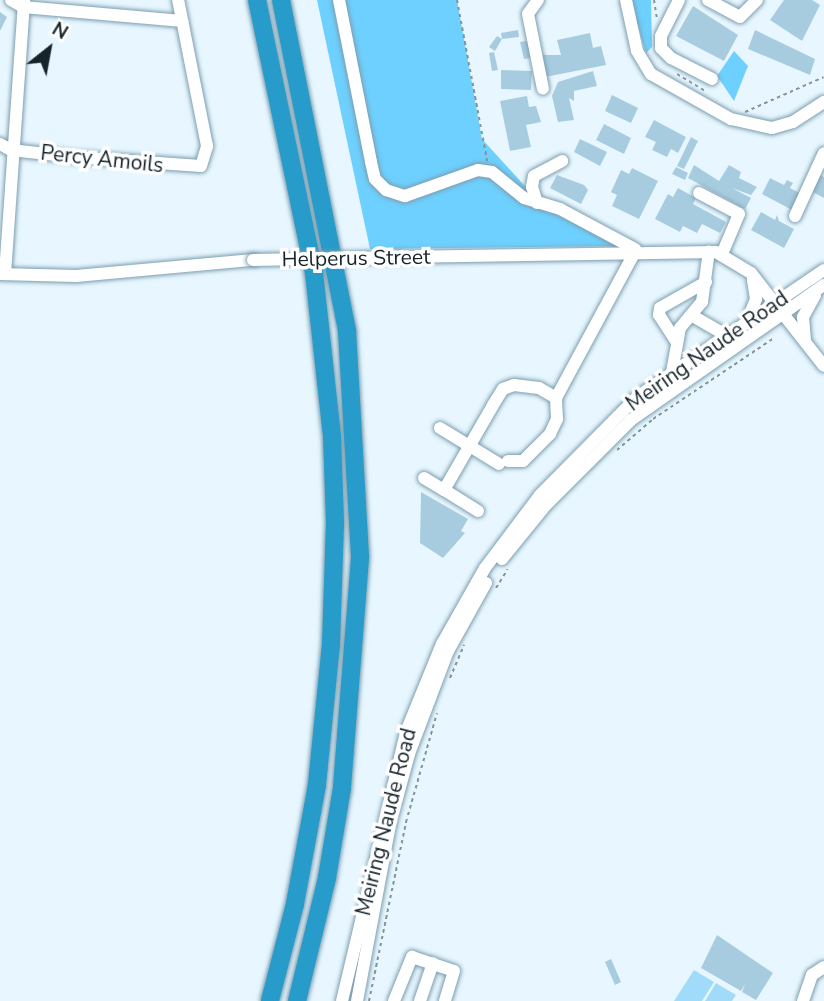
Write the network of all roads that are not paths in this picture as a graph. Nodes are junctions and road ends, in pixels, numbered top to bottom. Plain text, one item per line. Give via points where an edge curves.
1 (11, 0) edge
2 (178, 0) edge
3 (257, 0) edge
4 (282, 0) edge
5 (339, 0) edge
6 (537, 0) edge
7 (626, 0) edge
8 (679, 0) edge
9 (708, 0) edge
10 (757, 0) edge
11 (24, 4) edge
12 (181, 21) junction
13 (712, 79) dead end
14 (543, 89) dead end
15 (824, 102) edge
16 (6, 147) edge
17 (824, 153) edge
18 (562, 161) dead end
19 (699, 193) dead end
20 (537, 203) junction
21 (795, 216) dead end
22 (636, 250) junction
23 (715, 252) junction
24 (824, 270) edge
25 (751, 273) junction
26 (3, 274) edge
27 (706, 282) junction
28 (823, 286) edge
29 (777, 308) junction
30 (691, 315) junction
31 (748, 319) junction
32 (725, 335) junction
33 (676, 341) junction
34 (806, 343) junction
35 (824, 366) edge
36 (672, 372) junction
37 (556, 398) junction
38 (440, 428) dead end
39 (469, 446) junction
40 (424, 478) dead end
41 (444, 490) junction
42 (478, 511) dead end
43 (433, 963) junction
44 (824, 967) edge
45 (270, 1001) edge
46 (297, 1001) edge
47 (342, 1001) edge
48 (357, 1001) edge
49 (394, 1001) edge
50 (420, 1001) edge
51 (445, 1001) edge
52 (803, 1001) edge

1 - 11 street
2 - 12 street
3 - 45 highway via 314,273 332,436 335,523 331,644 317,785 295,904
4 - 46 highway via 347,331 360,558 342,788 327,878
5 - 20 street via 375,179 395,195 405,196 478,170 492,172
6 - 14 street via 528,14
7 - 15 street via 641,60 654,77 675,90 740,123 765,129 793,122
8 - 13 street via 661,36 661,48
9 - 10 street via 740,17
11 - 12 street
11 - 16 street via 23,83
12 - 16 street, Percy Amoils via 206,160 192,168
16 - 26 street
17 - 21 street
18 - 20 street via 534,176
19 - 23 street via 739,214
20 - 22 street via 560,209
22 - 23 street, Helperus Street
22 - 26 street, Helperus Street, bridge via 253,260 76,276
22 - 37 street
23 - 25 street
23 - 27 street
24 - 29 street, Meiring Naude Road
25 - 29 street
25 - 31 street via 756,292
27 - 30 street via 702,302
27 - 33 street via 660,308 659,315
28 - 29 street, Meiring Naude Road
28 - 34 street via 804,314
29 - 31 street, Meiring Naude Road
29 - 34 street
29 - 48 street, Meiring Naude Road via 615,435 526,527 492,573 448,651 412,743 391,820
30 - 32 street
30 - 33 street
31 - 32 street, Meiring Naude Road
32 - 36 street, Meiring Naude Road
33 - 36 street
34 - 35 street
36 - 47 street, Meiring Naude Road via 637,397 564,468 512,530 462,605 423,686 396,763
37 - 39 street via 530,386 506,387
37 - 39 street via 557,419 550,434 523,461 504,462
38 - 39 street
39 - 41 street
40 - 41 street
41 - 42 street
43 - 49 street via 410,958
43 - 50 street
43 - 51 street via 454,971
44 - 52 street via 812,975

